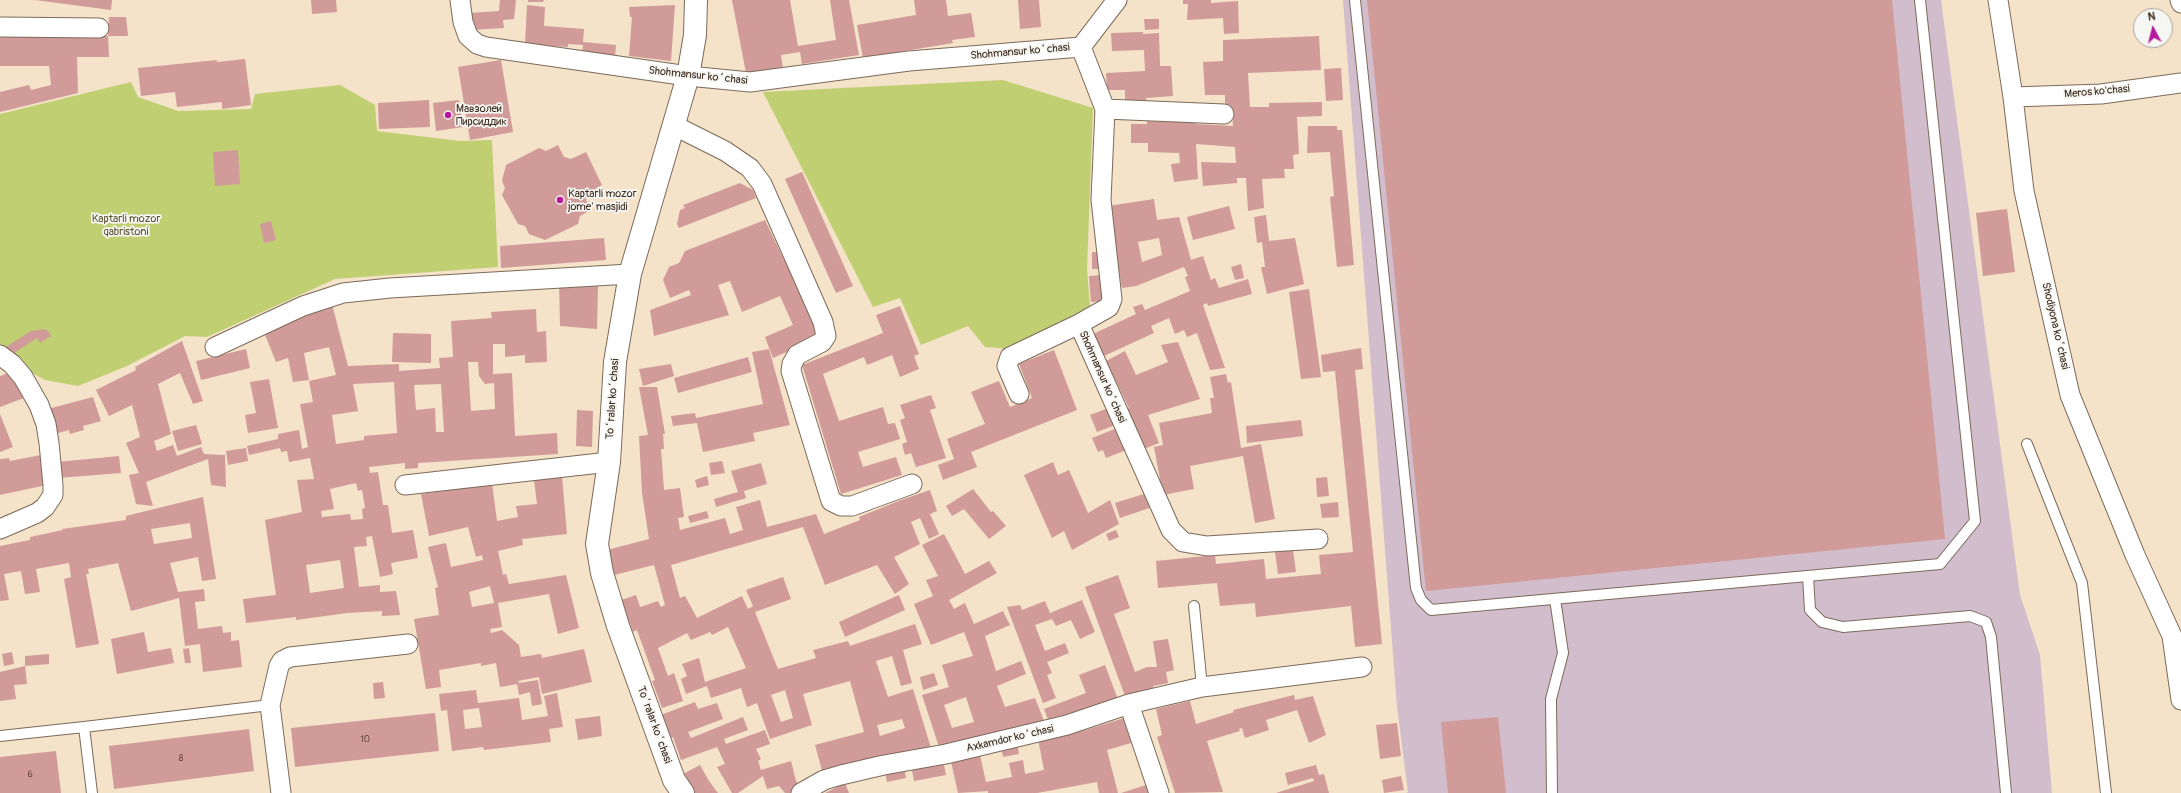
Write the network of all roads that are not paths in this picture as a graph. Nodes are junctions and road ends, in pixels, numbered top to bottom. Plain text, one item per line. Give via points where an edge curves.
1 (460, 0) edge
2 (696, 0) edge
3 (1117, 0) edge
4 (1356, 0) edge
5 (1920, 0) edge
6 (1998, 0) edge
7 (0, 27) edge
8 (99, 28) dead end
9 (1082, 47) junction
10 (688, 76) junction
11 (2181, 83) edge
12 (2013, 97) junction
13 (1105, 109) junction
14 (1224, 114) dead end
15 (672, 125) junction
16 (630, 274) junction
17 (1079, 324) junction
18 (215, 347) dead end
19 (0, 355) edge
20 (1019, 394) dead end
21 (2027, 444) dead end
22 (609, 462) junction
23 (912, 484) dead end
24 (405, 485) dead end
25 (0, 529) edge
26 (1318, 539) dead end
27 (1808, 576) junction
28 (1555, 599) junction
29 (1194, 606) dead end
30 (2176, 633) edge
31 (408, 644) dead end
32 (1362, 668) dead end
33 (1202, 687) junction
34 (2181, 700) edge
35 (1129, 704) junction
36 (270, 705) junction
37 (84, 727) junction
38 (0, 736) edge
39 (92, 793) edge
40 (281, 793) edge
41 (683, 793) edge
42 (801, 793) edge
43 (1159, 793) edge
44 (1552, 793) edge
45 (2006, 793) edge
46 (2106, 793) edge

1 - 10 street, Shohmansur koʻchasi via 464,29 477,44
2 - 10 street, Toʻralar koʻchasi via 695,35
3 - 9 street
4 - 28 lane via 1416,588 1421,600 1432,610
5 - 27 lane via 1976,521 1940,564
6 - 12 street, Shodiyona koʻchasi
7 - 8 street
9 - 10 street, Shohmansur koʻchasi via 910,61 750,82
9 - 13 street, Shohmansur koʻchasi
10 - 15 street, Toʻralar koʻchasi
11 - 12 street, Meros ko'chasi via 2101,94
12 - 30 street, Shodiyona koʻchasi via 2024,191 2070,395 2135,555
13 - 14 street
13 - 17 street, Shohmansur koʻchasi via 1101,200 1112,299 1109,307
15 - 16 street, Toʻralar koʻchasi
15 - 23 street via 725,151 750,168 762,184 823,322 826,336 822,342 797,355 792,364 792,371 831,501 841,506 852,506
16 - 18 street via 344,293 303,306
16 - 22 street, Toʻralar koʻchasi via 615,362
17 - 20 street via 1010,357 1008,366
17 - 26 street, Shohmansur koʻchasi via 1176,537 1183,542 1207,546
19 - 25 street via 23,377 39,405 46,424 53,495 45,507 36,513
21 - 46 lane via 2082,583
22 - 24 street
22 - 41 street, Toʻralar koʻchasi via 597,544 602,573 656,733 674,780
27 - 28 lane
27 - 45 lane via 1810,610 1822,622 1843,627 1970,616 1986,622 1991,637
28 - 44 lane via 1562,653 1551,699
29 - 33 lane
30 - 34 street, Shodiyona koʻchasi
31 - 36 street via 290,657 279,666
32 - 33 street, Axkamdor koʻchasi
33 - 35 street, Axkamdor koʻchasi
35 - 42 street, Axkamdor koʻchasi via 1067,725 946,754 841,775 824,780
35 - 43 street
36 - 37 lane
36 - 40 street
37 - 38 lane
37 - 39 lane

